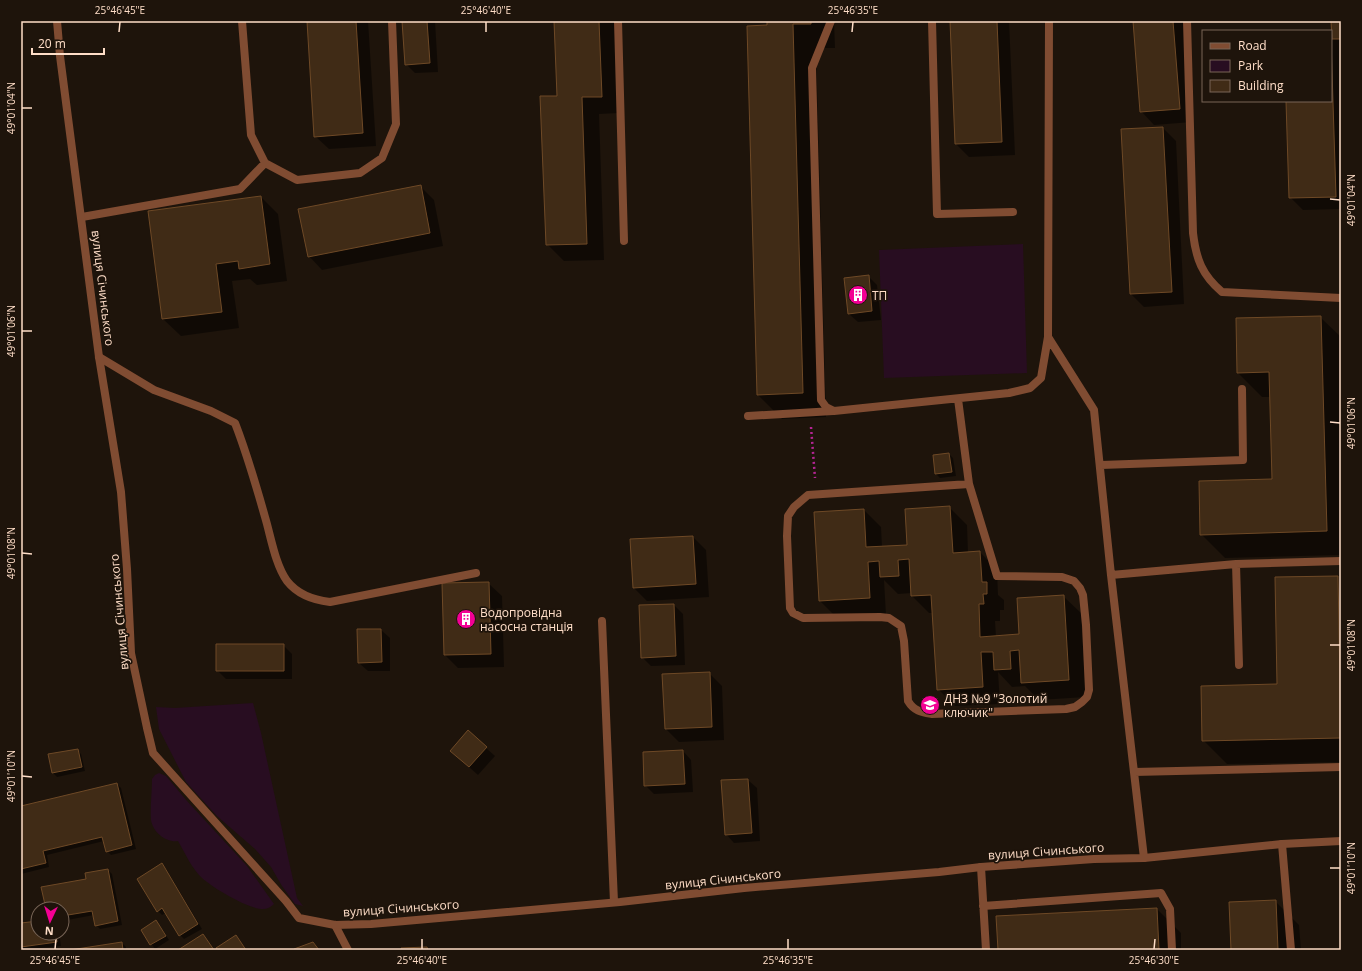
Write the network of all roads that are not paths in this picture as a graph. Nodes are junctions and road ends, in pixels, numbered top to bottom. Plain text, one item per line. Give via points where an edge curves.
1 (58, 21) edge
2 (242, 21) edge
3 (392, 21) edge
4 (618, 21) edge
5 (831, 21) edge
6 (932, 21) edge
7 (1049, 21) edge
8 (1187, 21) edge
9 (265, 163) junction
10 (1013, 212) dead end
11 (82, 217) junction
12 (624, 241) dead end
13 (1341, 298) edge
14 (1048, 337) junction
15 (99, 358) junction
16 (1242, 389) dead end
17 (958, 399) junction
18 (834, 411) junction
19 (748, 416) dead end
20 (1101, 465) junction
21 (968, 484) junction
22 (1341, 561) edge
23 (1236, 564) junction
24 (476, 573) dead end
25 (1111, 575) junction
26 (602, 621) dead end
27 (1238, 665) dead end
28 (1341, 767) edge
29 (1134, 772) junction
30 (1341, 841) edge
31 (1282, 844) junction
32 (1144, 858) junction
33 (981, 867) junction
34 (614, 902) junction
35 (983, 906) junction
36 (335, 925) junction
37 (348, 950) edge
38 (986, 950) edge
39 (1172, 950) edge
40 (1291, 950) edge

1 - 11 street, вулиця Січинського via 60,56
2 - 9 street via 251,136
3 - 9 street via 396,124 382,158 360,173 297,180
4 - 12 street
5 - 18 street via 812,68 821,400 826,407
6 - 10 street via 937,214
7 - 14 street
8 - 13 street via 1193,234 1195,249 1207,278 1222,292
9 - 11 street via 240,189
11 - 15 street, вулиця Січинського
14 - 17 street via 1041,378 1030,388
14 - 20 street via 1094,410
15 - 24 street via 154,390 211,411 235,423 282,573 306,596 330,602
15 - 36 street, вулиця Січинського via 121,492 132,653 146,728 154,753 299,918
16 - 20 street via 1243,460
17 - 18 street
17 - 21 street
18 - 19 street
20 - 25 street
21 - 21 street via 997,576 1062,577 1074,581 1080,588 1084,603 1090,683 1087,697 1075,707 940,714 919,712 908,701 904,641 900,626 889,618 880,617 803,618 793,613 790,608 788,516 808,495
22 - 23 street
23 - 25 street
23 - 27 street
25 - 29 street
26 - 34 street
28 - 29 street
29 - 32 street
30 - 31 street, вулиця Січинського
31 - 32 street, вулиця Січинського
31 - 40 street
32 - 33 street, вулиця Січинського
33 - 34 street, вулиця Січинського
33 - 35 street
34 - 36 street, вулиця Січинського via 372,924
35 - 38 street
35 - 39 street via 1161,893 1170,909
36 - 37 street

